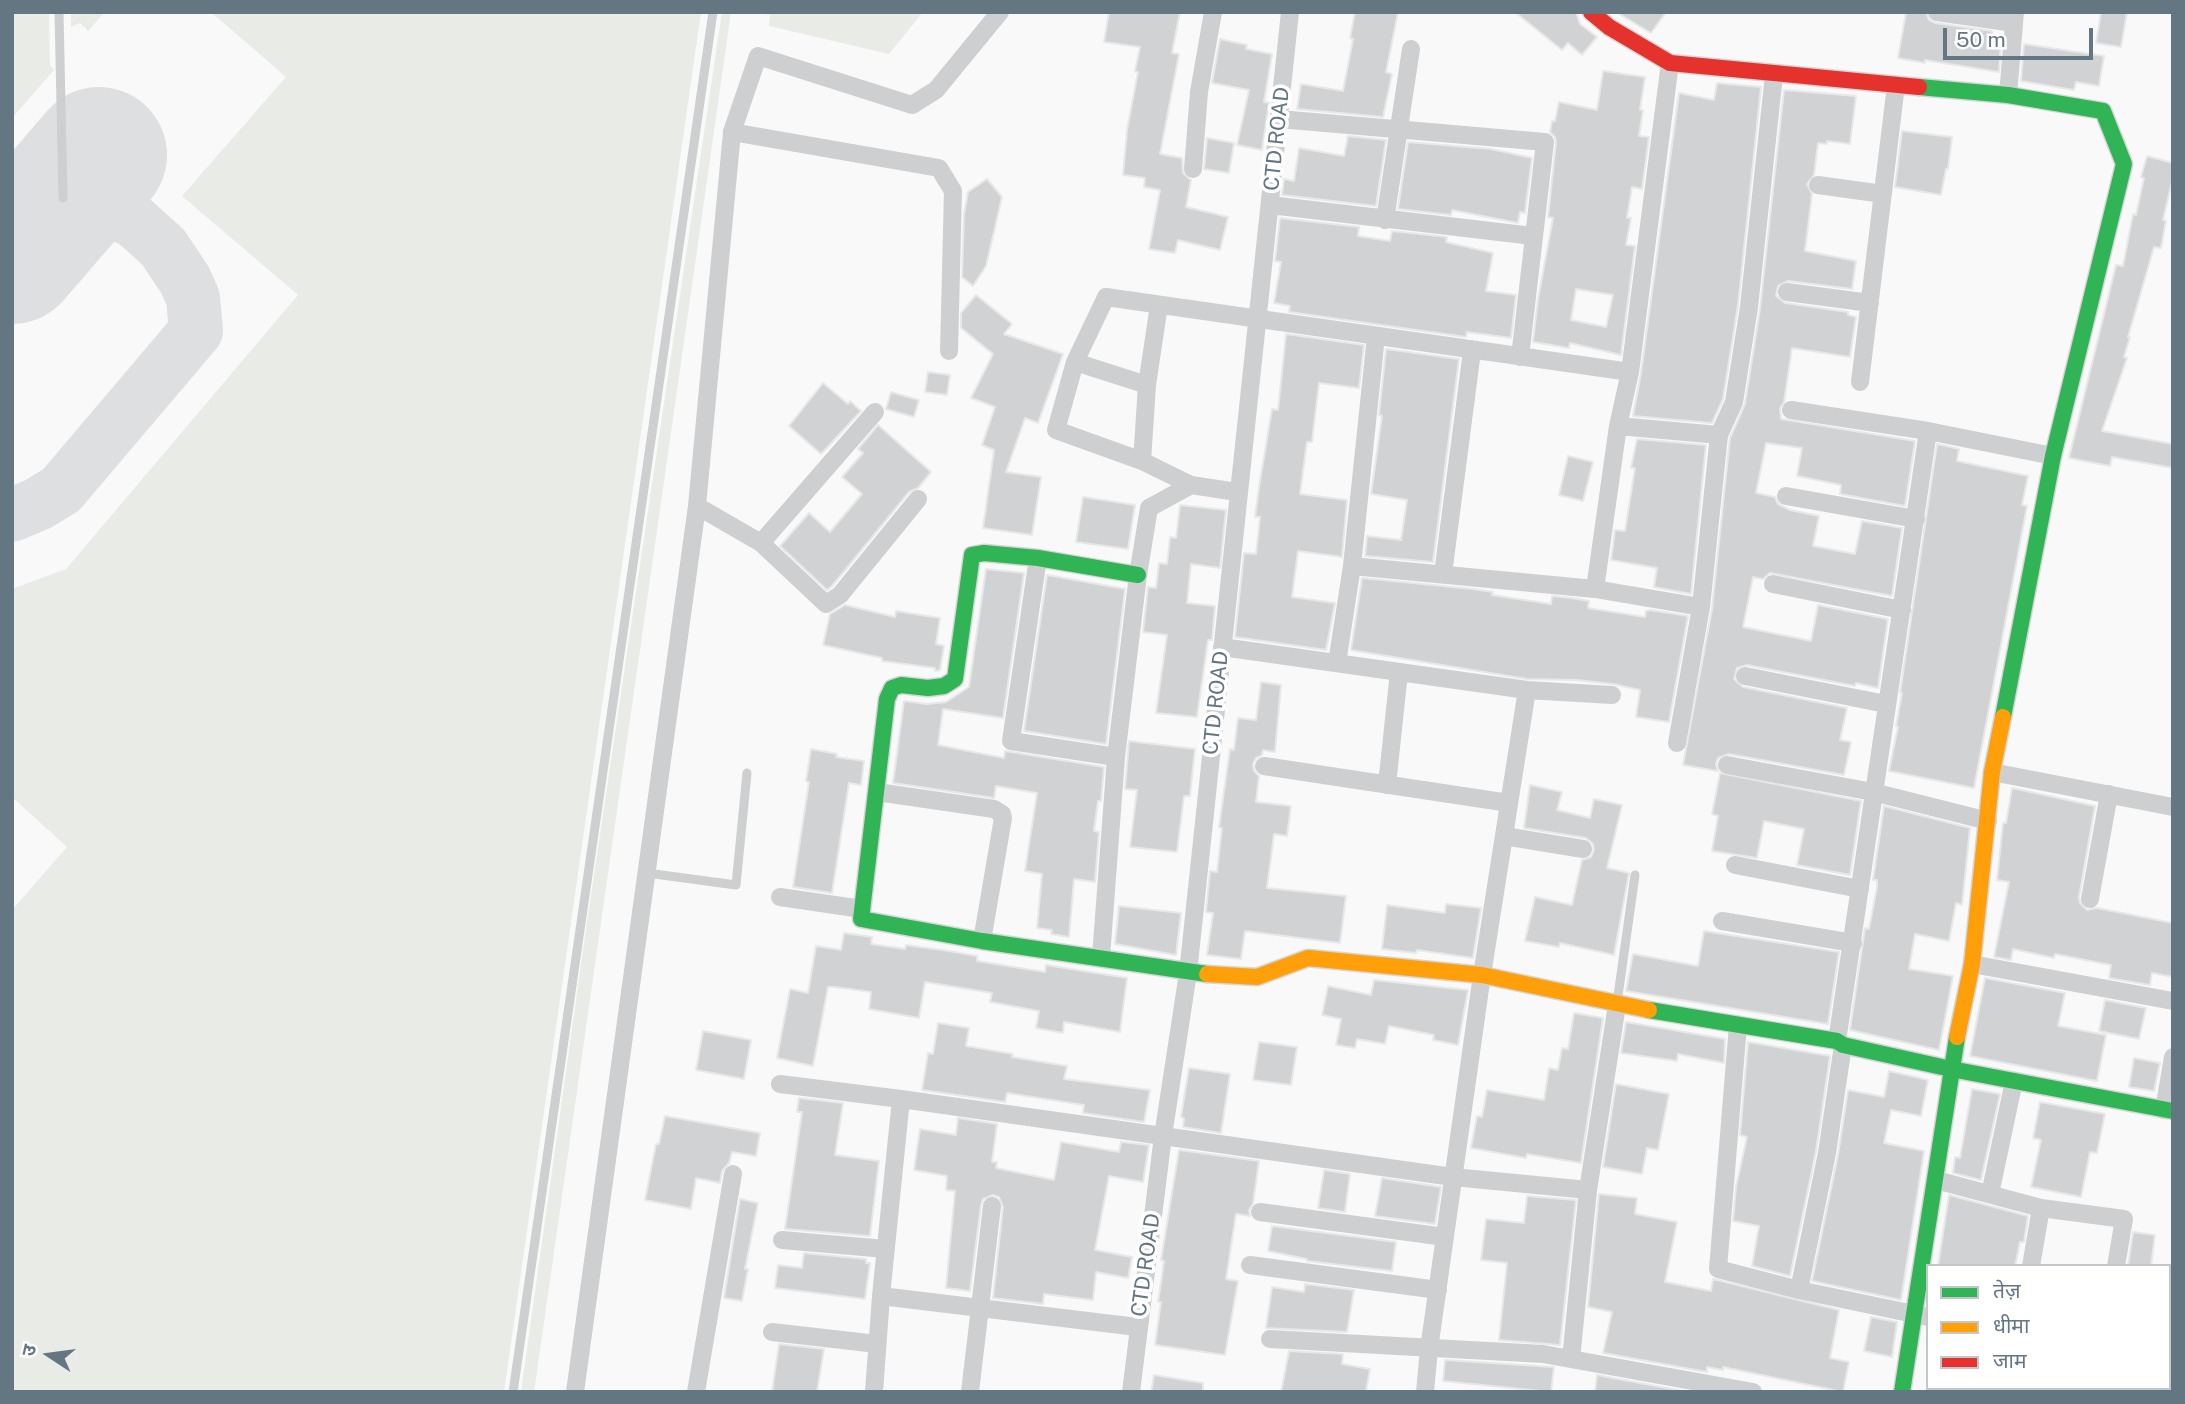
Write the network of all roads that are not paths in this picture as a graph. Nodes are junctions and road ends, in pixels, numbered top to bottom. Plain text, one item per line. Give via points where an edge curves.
1 (59, 12) edge
2 (713, 12) edge
3 (1000, 12) edge
4 (1213, 12) edge
5 (1290, 12) edge
6 (1591, 12) edge
7 (1937, 12) edge
8 (2014, 18) edge
9 (1613, 19) edge
10 (1411, 49) dead end
11 (1670, 63) junction
12 (1774, 75) junction
13 (1896, 85) junction
14 (2008, 95) junction
15 (1279, 119) junction
16 (1397, 130) junction
17 (732, 132) junction
18 (1193, 169) dead end
19 (1818, 185) dead end
20 (1883, 194) junction
21 (63, 198) dead end
22 (1270, 205) junction
23 (1385, 220) junction
24 (1533, 236) junction
25 (1787, 292) dead end
26 (1870, 303) junction
27 (1159, 305) junction
28 (1257, 319) junction
29 (1377, 336) junction
30 (949, 351) dead end
31 (1472, 351) junction
32 (1520, 358) junction
33 (1075, 362) junction
34 (1630, 372) junction
35 (1860, 382) dead end
36 (1147, 385) junction
37 (1791, 410) dead end
38 (875, 412) dead end
39 (1618, 426) junction
40 (1928, 431) junction
41 (1719, 435) junction
42 (2053, 456) junction
43 (1142, 461) junction
44 (1191, 485) junction
45 (1237, 492) junction
46 (1786, 496) dead end
47 (918, 499) dead end
48 (697, 506) junction
49 (1916, 519) junction
50 (761, 543) junction
51 (1038, 558) junction
52 (1352, 566) junction
53 (1443, 574) junction
54 (1138, 575) junction
55 (1773, 584) dead end
56 (1595, 589) junction
57 (1701, 607) junction
58 (1902, 610) junction
59 (1222, 647) junction
60 (1337, 663) junction
61 (1399, 672) junction
62 (1745, 676) dead end
63 (1527, 690) junction
64 (1612, 695) dead end
65 (1886, 704) junction
66 (1677, 743) dead end
67 (1116, 758) junction
68 (1727, 765) dead end
69 (1264, 766) dead end
70 (1992, 772) junction
71 (747, 773) dead end
72 (1387, 785) junction
73 (877, 792) junction
74 (1873, 792) junction
75 (2109, 794) junction
76 (1509, 803) junction
77 (2173, 807) edge
78 (1988, 821) junction
79 (1504, 836) junction
80 (1583, 849) dead end
81 (1735, 865) dead end
82 (647, 873) junction
83 (1635, 875) dead end
84 (1860, 889) junction
85 (780, 897) dead end
86 (2090, 899) dead end
87 (862, 908) junction
88 (1722, 921) dead end
89 (982, 941) junction
90 (1853, 943) junction
91 (1101, 957) junction
92 (1972, 964) junction
93 (1188, 973) junction
94 (1482, 975) junction
95 (2173, 1001) edge
96 (1617, 1005) junction
97 (1738, 1025) junction
98 (1840, 1043) junction
99 (2173, 1057) edge
100 (1951, 1069) junction
101 (2014, 1082) junction
102 (780, 1084) dead end
103 (901, 1099) junction
104 (2168, 1110) edge
105 (1163, 1136) junction
106 (733, 1174) dead end
107 (1453, 1177) junction
108 (1936, 1180) junction
109 (1588, 1190) junction
110 (1990, 1194) junction
111 (992, 1206) dead end
112 (2041, 1208) junction
113 (1260, 1212) dead end
114 (1445, 1237) junction
115 (782, 1240) dead end
116 (886, 1249) junction
117 (1927, 1264) edge
118 (2031, 1264) edge
119 (2116, 1264) edge
120 (1250, 1265) dead end
121 (1926, 1270) edge
122 (1438, 1290) junction
123 (1799, 1290) junction
124 (881, 1296) junction
125 (979, 1309) junction
126 (1921, 1315) edge
127 (1137, 1327) junction
128 (772, 1332) dead end
129 (1269, 1339) dead end
130 (877, 1344) junction
131 (1429, 1349) junction
132 (1571, 1359) junction
133 (513, 1392) edge
134 (575, 1392) edge
135 (696, 1392) edge
136 (874, 1392) edge
137 (970, 1392) edge
138 (1130, 1392) edge
139 (1425, 1392) edge
140 (1753, 1392) edge
141 (1902, 1392) edge

1 - 21 lane
2 - 133 lane
3 - 17 street via 936,90 912,105 758,56
4 - 18 street via 1199,92
5 - 15 street, CTD ROAD
6 - 9 street
7 - 8 street
8 - 14 street
9 - 11 street
10 - 16 street
11 - 12 street
11 - 34 street
12 - 13 street
12 - 41 street via 1749,307 1734,402
13 - 14 street
13 - 20 street
14 - 42 street via 2103,111 2124,164
15 - 16 street
15 - 22 street, CTD ROAD
16 - 23 street
16 - 24 street via 1545,142
17 - 30 street via 939,168 953,191
17 - 48 street
19 - 20 street
20 - 26 street
22 - 23 street
22 - 28 street, CTD ROAD
23 - 24 street
24 - 32 street
25 - 26 street
26 - 35 street
27 - 28 street
27 - 33 street via 1106,297
27 - 36 street
28 - 29 street
28 - 45 street, CTD ROAD
29 - 31 street
29 - 52 street
31 - 32 street
31 - 53 street
32 - 34 street
33 - 36 street
33 - 43 street via 1056,430
34 - 39 street
36 - 43 street
37 - 40 street
38 - 50 street
39 - 41 street
39 - 56 street
40 - 42 street
40 - 49 street
41 - 57 street
42 - 70 street
43 - 44 street
44 - 45 street
44 - 54 street via 1149,508
45 - 59 street, CTD ROAD
46 - 49 street
47 - 50 street via 840,595 826,604
48 - 50 street
48 - 82 street
49 - 58 street
51 - 54 street
51 - 67 street via 1011,741
51 - 73 street via 972,555 955,679 944,686 892,688
52 - 53 street
52 - 60 street
53 - 56 street
54 - 67 street
55 - 58 street
56 - 57 street
57 - 66 street
58 - 65 street
59 - 60 street
59 - 93 street, CTD ROAD
60 - 61 street
61 - 63 street
61 - 72 street
62 - 65 street
63 - 64 street
63 - 76 street
65 - 74 street
67 - 91 street
68 - 74 street
69 - 72 street
70 - 75 street
70 - 78 street
71 - 82 lane via 737,885
72 - 76 street
73 - 87 street
73 - 89 street via 994,809 1002,814
74 - 78 street
74 - 84 street
75 - 77 street
75 - 86 street
76 - 79 street
78 - 92 street
79 - 80 street
79 - 94 street
81 - 84 street
82 - 134 street
83 - 96 lane
84 - 90 street
85 - 87 street
87 - 89 street via 861,919
88 - 90 street
89 - 91 street
90 - 98 street
91 - 93 street
92 - 95 street
92 - 100 street
93 - 94 street via 1256,977 1308,958
93 - 105 street, CTD ROAD
94 - 96 street
94 - 107 street
96 - 97 street
96 - 109 street
97 - 98 street
97 - 123 street via 1718,1269
98 - 100 street
98 - 123 street via 1827,1153
99 - 104 street
100 - 101 street
100 - 108 street
101 - 104 street
101 - 110 street
102 - 103 street
103 - 105 street
103 - 116 street
105 - 107 street
105 - 127 street, CTD ROAD
106 - 135 street
107 - 109 street
107 - 114 street
108 - 110 street
108 - 117 street
109 - 132 street
110 - 112 street
111 - 125 street
112 - 118 street
112 - 119 street via 2124,1219
113 - 114 street
114 - 122 street
115 - 116 street
116 - 124 street
120 - 122 street
121 - 126 street
122 - 131 street
123 - 126 street
124 - 125 street
124 - 130 street
125 - 127 street
125 - 137 street
126 - 141 street
127 - 138 street, CTD ROAD
128 - 130 street
129 - 131 street
130 - 136 street
131 - 132 street
131 - 139 street
132 - 140 street

